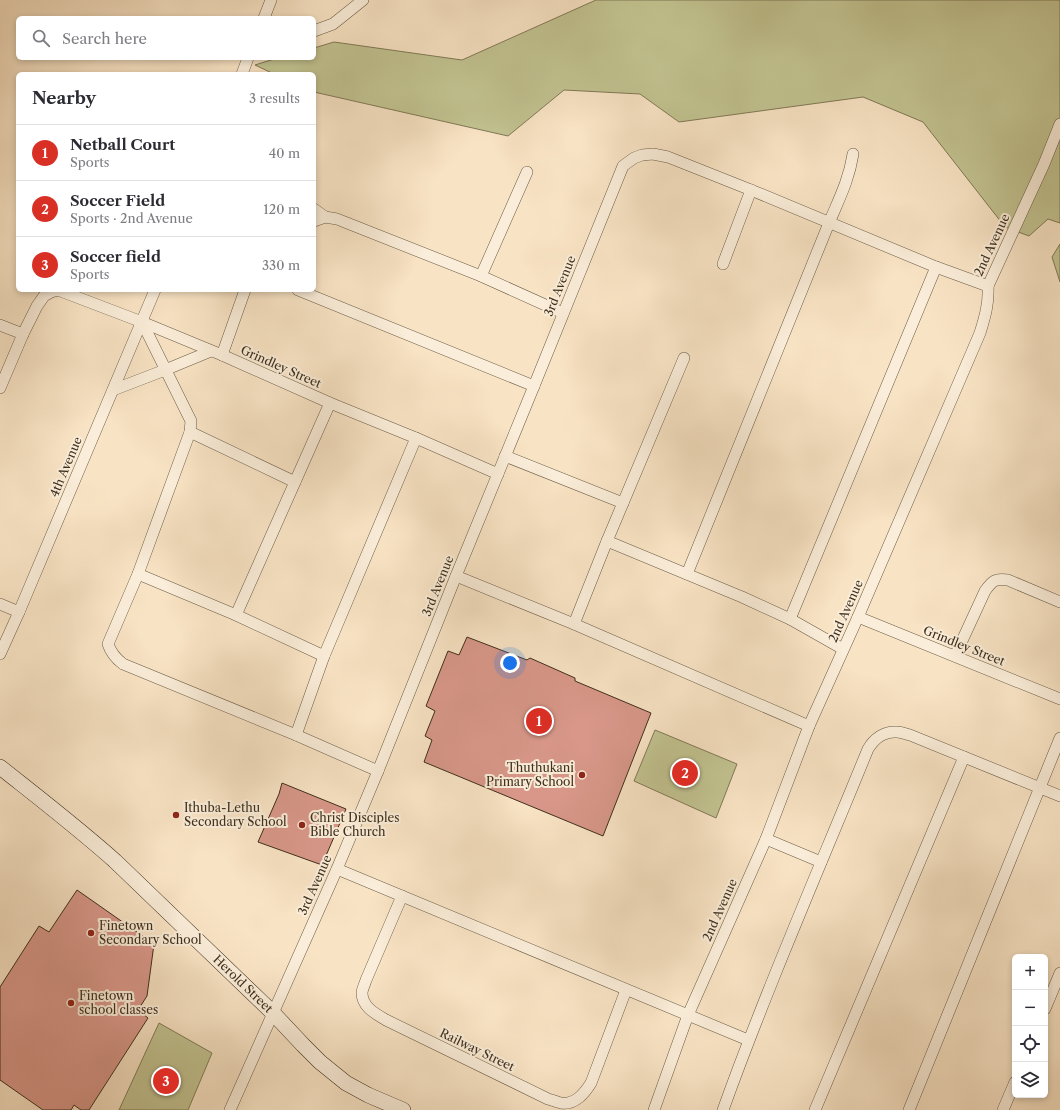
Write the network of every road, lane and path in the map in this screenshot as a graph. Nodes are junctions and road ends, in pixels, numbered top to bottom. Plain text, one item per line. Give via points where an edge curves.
1 (271, 0) edge
2 (363, 0) edge
3 (265, 16) edge
4 (316, 30) edge
5 (247, 60) edge
6 (243, 72) edge
7 (1060, 124) edge
8 (853, 154) dead end
9 (527, 172) dead end
10 (751, 190) junction
11 (319, 219) edge
12 (829, 223) junction
13 (723, 264) dead end
14 (936, 267) junction
15 (481, 276) junction
16 (988, 286) junction
17 (51, 292) edge
18 (63, 292) edge
19 (155, 292) edge
20 (244, 292) edge
21 (303, 292) edge
22 (563, 313) junction
23 (142, 322) junction
24 (0, 325) edge
25 (23, 334) junction
26 (211, 351) junction
27 (222, 354) junction
28 (684, 358) dead end
29 (165, 370) junction
30 (534, 386) junction
31 (0, 388) edge
32 (113, 390) junction
33 (330, 403) junction
34 (190, 432) junction
35 (416, 438) junction
36 (505, 456) junction
37 (498, 474) junction
38 (295, 482) junction
39 (623, 503) junction
40 (607, 542) junction
41 (138, 574) junction
42 (687, 574) junction
43 (456, 576) junction
44 (1060, 602) edge
45 (0, 604) edge
46 (19, 612) junction
47 (236, 615) junction
48 (858, 617) junction
49 (790, 619) junction
50 (574, 624) junction
51 (843, 649) junction
52 (0, 654) edge
53 (324, 656) junction
54 (955, 656) junction
55 (1060, 699) edge
56 (809, 726) junction
57 (296, 735) junction
58 (1060, 738) edge
59 (964, 757) junction
60 (0, 767) edge
61 (378, 771) junction
62 (1040, 788) junction
63 (1060, 796) edge
64 (766, 839) junction
65 (821, 862) junction
66 (337, 869) junction
67 (402, 896) junction
68 (1060, 973) edge
69 (626, 990) junction
70 (1048, 1002) edge
71 (272, 1012) junction
72 (688, 1015) junction
73 (748, 1040) junction
74 (1012, 1089) edge
75 (230, 1110) edge
76 (403, 1110) edge
77 (654, 1110) edge
78 (723, 1110) edge
79 (815, 1110) edge
80 (909, 1110) edge
81 (1003, 1110) edge

1 - 3 street
2 - 4 street via 333,24
5 - 6 street
7 - 16 street, 2nd Avenue
8 - 12 street via 842,196
9 - 15 street
10 - 12 street
10 - 13 street
10 - 22 street, 3rd Avenue via 668,157 652,154 634,158 623,166
11 - 15 street via 337,219
12 - 14 street
12 - 42 street
14 - 16 street
14 - 49 street
15 - 22 street
16 - 48 street, 2nd Avenue via 986,312 980,333
17 - 25 street, Grindley Street via 36,306
18 - 23 street, Grindley Street
19 - 23 street, 4th Avenue
20 - 27 street
21 - 30 street
22 - 30 street, 3rd Avenue
23 - 26 street, Grindley Street
23 - 29 street
23 - 32 street, 4th Avenue
24 - 25 street
25 - 31 street
26 - 27 street, Grindley Street
26 - 29 street
27 - 33 street, Grindley Street
28 - 39 street
29 - 32 street
29 - 34 street via 189,417
30 - 36 street, 3rd Avenue
32 - 46 street, 4th Avenue
33 - 35 street, Grindley Street
33 - 38 street
34 - 38 street
34 - 41 street
35 - 37 street, Grindley Street
35 - 53 street
36 - 37 street, 3rd Avenue
36 - 39 street
37 - 43 street, 3rd Avenue
38 - 47 street
39 - 40 street
40 - 42 street
40 - 50 street
41 - 47 street
41 - 57 street via 108,644 115,658 123,664
42 - 49 street
43 - 50 street
43 - 61 street, 3rd Avenue
44 - 54 street via 1008,580 1000,579 991,583
45 - 46 street
46 - 52 street, 4th Avenue
47 - 53 street
48 - 51 street, 2nd Avenue
48 - 54 street, Grindley Street
49 - 51 street
50 - 56 street
51 - 56 street, 2nd Avenue
53 - 57 street
54 - 55 street, Grindley Street
56 - 64 street, 2nd Avenue
57 - 61 street
58 - 62 street
59 - 62 street
59 - 65 street via 910,735 896,732 877,737 868,749
59 - 79 street
60 - 71 street, Herold Street via 115,860
61 - 66 street, 3rd Avenue
62 - 63 street
62 - 80 street
64 - 65 street
64 - 72 street, 2nd Avenue
65 - 73 street
66 - 67 street
66 - 71 street, 3rd Avenue
67 - 69 street
67 - 69 street, Railway Street via 366,980 362,992 365,1003 372,1012 386,1020 548,1099 561,1103 570,1102 584,1093 591,1083
68 - 70 street
69 - 72 street
71 - 75 street, 3rd Avenue
71 - 76 street, Herold Street via 302,1045 346,1083
72 - 73 street
72 - 77 street, 2nd Avenue
73 - 78 street
74 - 81 street

